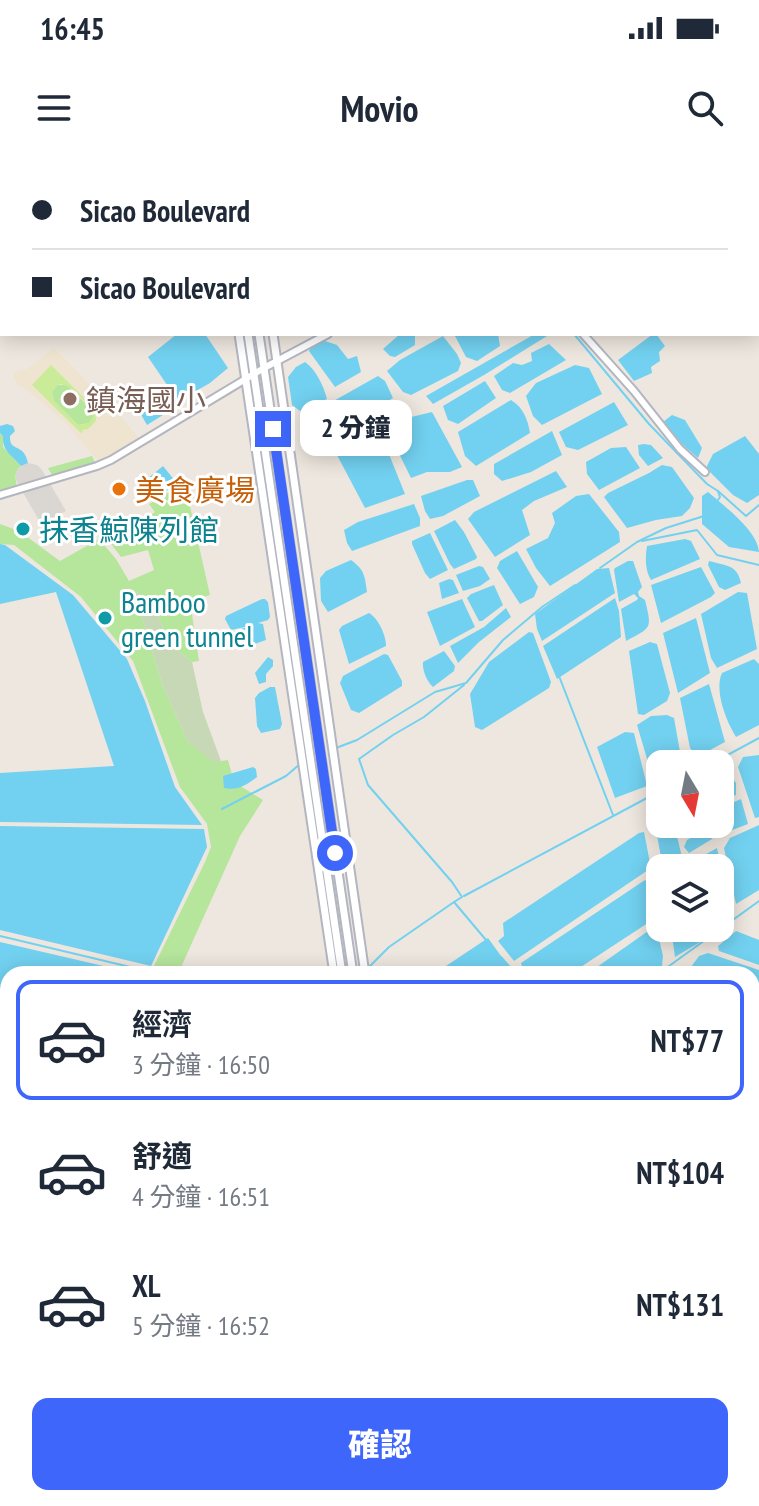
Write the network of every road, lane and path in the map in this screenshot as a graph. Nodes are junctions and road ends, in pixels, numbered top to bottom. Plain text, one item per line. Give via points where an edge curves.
1 (240, 336) edge
2 (248, 336) edge
3 (259, 336) edge
4 (273, 336) edge
5 (324, 336) edge
6 (585, 336) edge
7 (277, 361) junction
8 (264, 368) junction
9 (250, 376) junction
10 (705, 472) dead end
11 (0, 495) edge
12 (333, 966) edge
13 (341, 966) edge
14 (352, 966) edge
15 (364, 966) edge

1 - 9 street
2 - 9 street
3 - 8 street
4 - 7 street
5 - 7 street
6 - 10 street
7 - 8 street
7 - 15 street
8 - 9 street
8 - 14 street
9 - 11 street via 111,460
9 - 12 street
9 - 13 street

